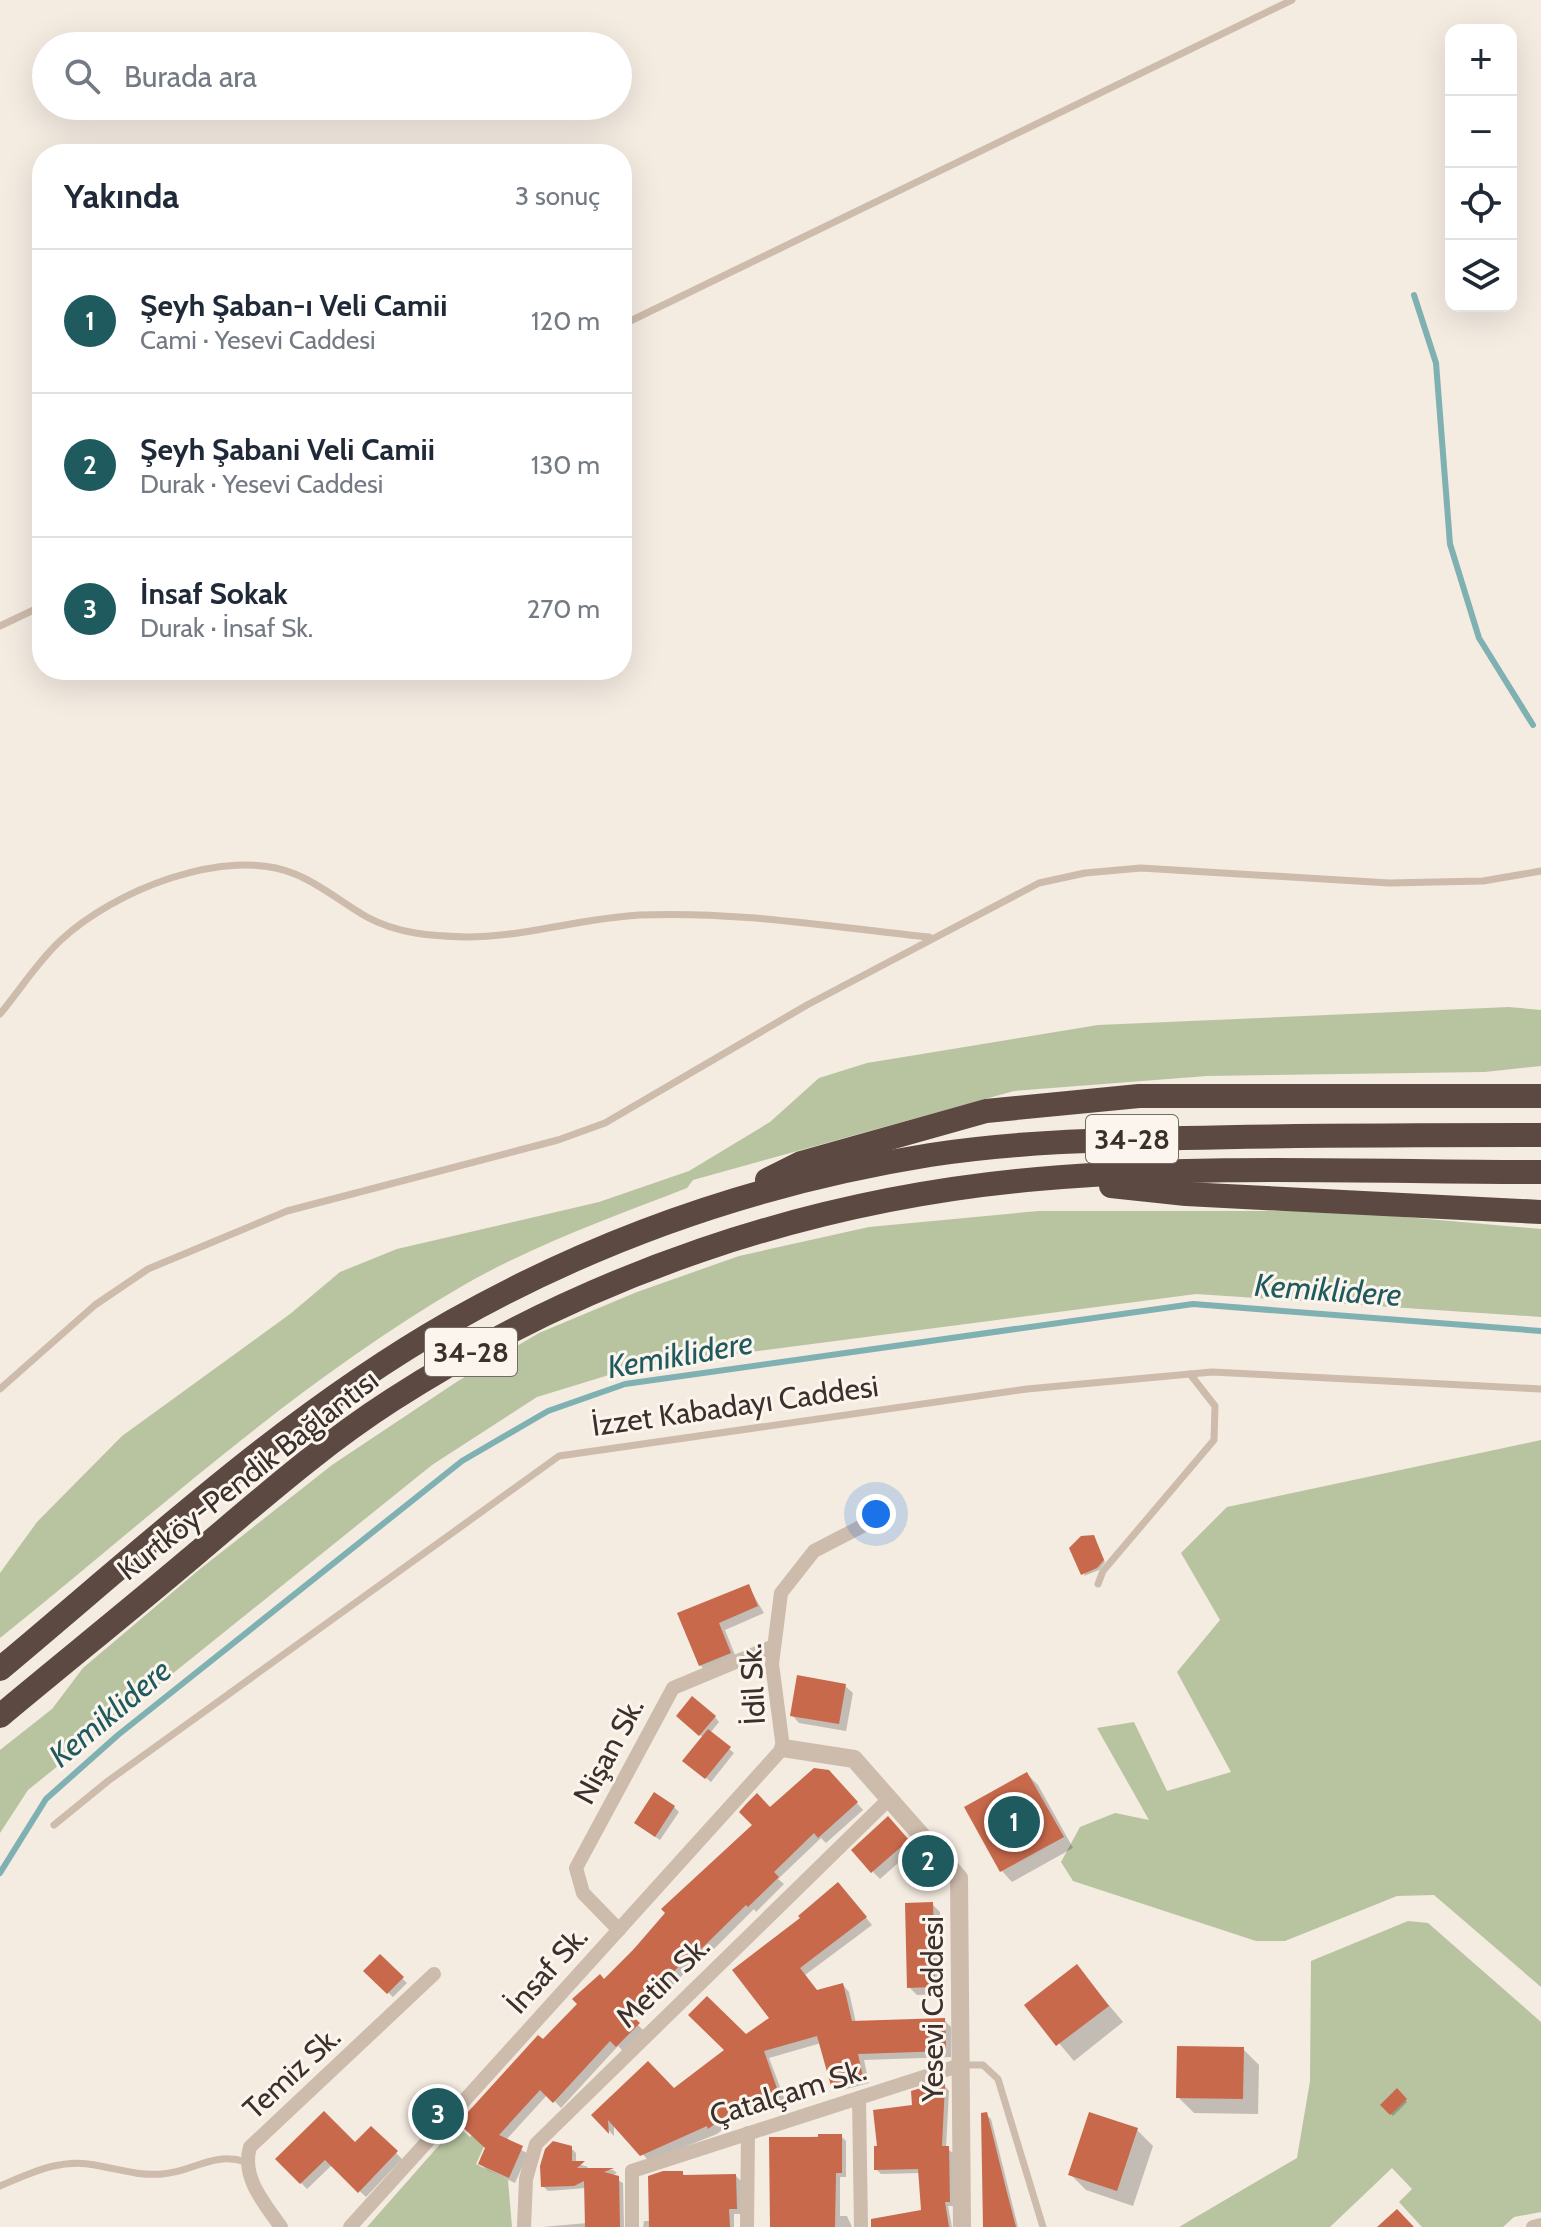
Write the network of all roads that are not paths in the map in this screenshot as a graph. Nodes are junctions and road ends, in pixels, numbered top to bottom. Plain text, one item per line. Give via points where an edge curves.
1 (1292, 0) edge
2 (632, 320) edge
3 (32, 611) edge
4 (0, 626) edge
5 (1541, 871) edge
6 (931, 938) junction
7 (0, 1014) edge
8 (1541, 1081) edge
9 (1188, 1096) junction
10 (1541, 1096) edge
11 (1541, 1135) edge
12 (1541, 1172) edge
13 (1037, 1179) junction
14 (729, 1200) junction
15 (1541, 1212) edge
16 (1190, 1374) junction
17 (0, 1389) edge
18 (1541, 1389) edge
19 (872, 1521) dead end
20 (1098, 1584) dead end
21 (774, 1646) junction
22 (0, 1669) edge
23 (0, 1716) edge
24 (783, 1748) junction
25 (889, 1799) junction
26 (54, 1825) dead end
27 (619, 1930) junction
28 (434, 1974) dead end
29 (961, 2065) junction
30 (859, 2098) junction
31 (748, 2133) junction
32 (246, 2162) junction
33 (0, 2186) edge
34 (1541, 2225) edge
35 (281, 2227) edge
36 (350, 2227) edge
37 (524, 2227) edge
38 (632, 2227) edge
39 (747, 2227) edge
40 (861, 2227) edge
41 (962, 2227) edge
42 (1043, 2227) edge
43 (1533, 2227) edge

1 - 2 lane
3 - 4 lane
5 - 6 lane via 1483,881 1389,883 1141,868 1085,873 1039,883
6 - 7 lane via 708,913 635,916 469,937 407,933 366,917 294,873 244,862 187,875 93,913 59,942
6 - 17 lane via 605,1123 287,1211 148,1269 95,1305
8 - 9 highway
9 - 10 highway
9 - 14 highway via 986,1111 801,1163
11 - 14 highway, Kurtköy-Pendik Bağlantısı / 34-28 via 1058,1141 931,1155
12 - 13 highway, Kurtköy-Pendik Bağlantısı / 34-28 via 1192,1170
13 - 15 highway via 1186,1194
13 - 23 highway, Kurtköy-Pendik Bağlantısı / 34-28 via 836,1210 747,1234 558,1305 414,1386 298,1468
14 - 22 highway, Kurtköy-Pendik Bağlantısı / 34-28 via 549,1271 374,1371 303,1418
16 - 18 lane, İzzet Kabadayı Caddesi
16 - 20 lane via 1215,1406 1214,1440 1103,1571
16 - 26 lane, İzzet Kabadayı Caddesi via 1027,1389 559,1456
19 - 21 street, İdil Sk. via 814,1551 806,1561 781,1593
21 - 24 street, İdil Sk.
21 - 27 street, Nişan Sk. via 673,1688 576,1868 583,1893
24 - 25 street, Yesevi Caddesi via 854,1759
24 - 27 street, İnsaf Sk.
25 - 29 street, Yesevi Caddesi via 959,1878
25 - 37 street, Metin Sk. via 536,2144 526,2179
27 - 36 street, İnsaf Sk.
28 - 32 street, Temiz Sk. via 250,2147
29 - 30 street, Çatalçam Sk.
29 - 41 street, Yesevi Caddesi
29 - 42 lane via 983,2065 998,2079
30 - 31 street, Çatalçam Sk.
30 - 40 street
31 - 38 street, Çatalçam Sk. via 632,2171
31 - 39 street
32 - 33 lane via 217,2157 152,2175 66,2163
32 - 35 street, Temiz Sk. via 258,2194
34 - 43 street

